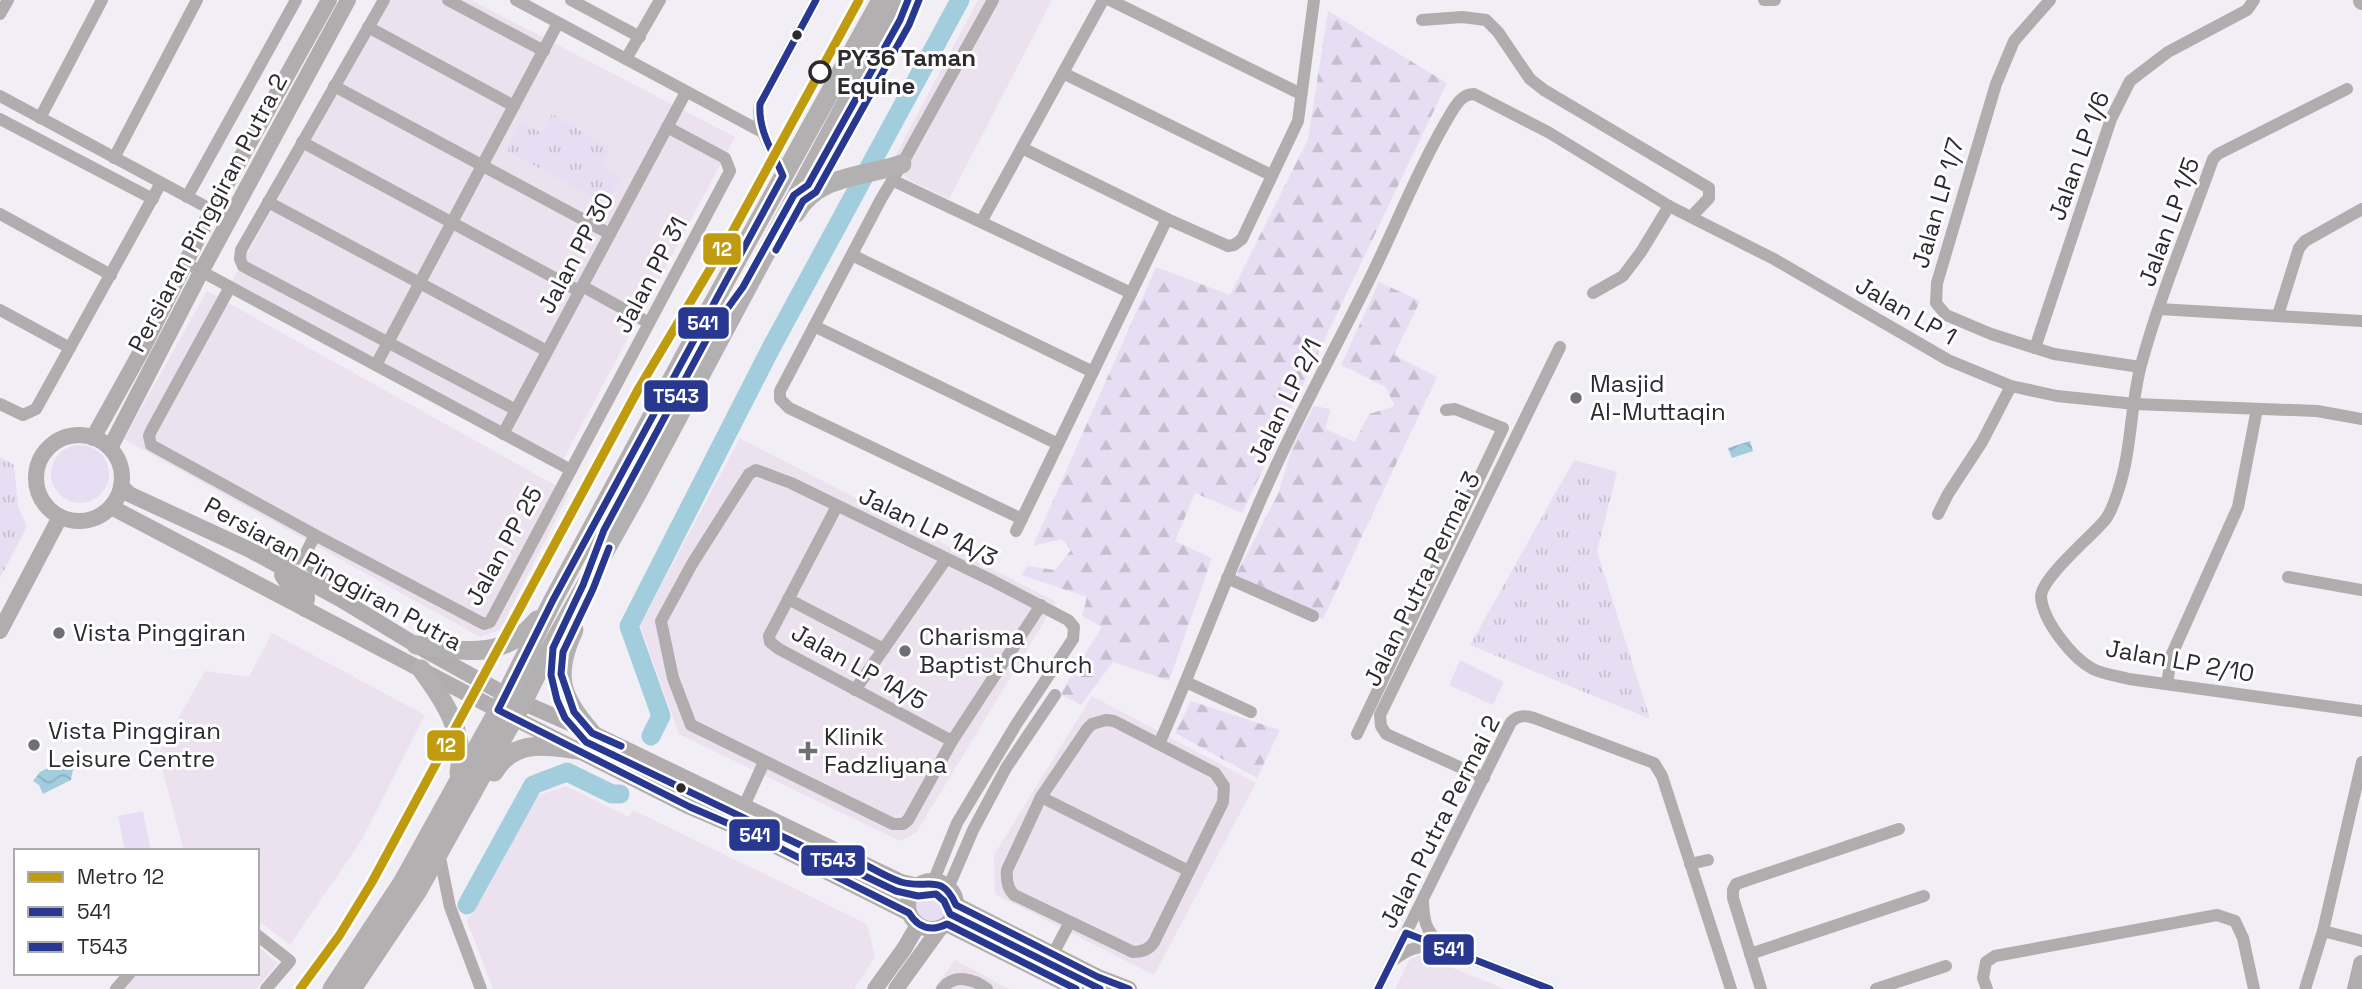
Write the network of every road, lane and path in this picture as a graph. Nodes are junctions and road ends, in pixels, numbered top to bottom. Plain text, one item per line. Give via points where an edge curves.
1 (8, 0) edge
2 (102, 0) edge
3 (197, 0) edge
4 (296, 0) edge
5 (329, 0) edge
6 (348, 0) edge
7 (384, 0) edge
8 (449, 0) edge
9 (516, 0) edge
10 (571, 0) edge
11 (660, 0) edge
12 (816, 0) edge
13 (881, 0) edge
14 (901, 0) edge
15 (993, 0) edge
16 (1103, 0) edge
17 (1110, 0) edge
18 (1301, 0) edge
19 (1764, 0) edge
20 (1775, 0) edge
21 (2050, 0) edge
22 (2254, 0) edge
23 (1314, 3) edge
24 (0, 14) edge
25 (1422, 20) dead end
26 (558, 23) junction
27 (368, 27) junction
28 (640, 37) junction
29 (544, 51) junction
30 (626, 59) junction
31 (1063, 73) junction
32 (334, 86) junction
33 (2347, 89) dead end
34 (686, 92) junction
35 (1301, 94) junction
36 (1475, 94) joint
37 (0, 96) edge
38 (514, 106) junction
39 (0, 118) edge
40 (40, 118) junction
41 (667, 127) junction
42 (762, 132) junction
43 (302, 142) junction
44 (1022, 148) junction
45 (114, 158) junction
46 (482, 166) junction
47 (893, 172) junction
48 (1271, 175) junction
49 (783, 176) junction
50 (161, 183) junction
51 (187, 197) junction
52 (153, 199) junction
53 (268, 202) junction
54 (1669, 206) junction
55 (2362, 209) edge
56 (212, 210) junction
57 (0, 214) edge
58 (1691, 217) junction
59 (1167, 219) junction
60 (981, 222) junction
61 (452, 223) junction
62 (610, 234) junction
63 (852, 255) junction
64 (186, 263) junction
65 (201, 272) junction
66 (111, 275) junction
67 (420, 283) junction
68 (230, 287) junction
69 (581, 288) junction
70 (1131, 293) junction
71 (1592, 293) dead end
72 (2160, 309) junction
73 (0, 310) edge
74 (2278, 315) junction
75 (2362, 321) edge
76 (649, 323) junction
77 (814, 326) junction
78 (720, 336) junction
79 (388, 342) junction
80 (1560, 347) dead end
81 (70, 348) junction
82 (2035, 348) junction
83 (547, 351) junction
84 (376, 365) junction
85 (2140, 367) junction
86 (1093, 372) junction
87 (2011, 386) junction
88 (0, 404) edge
89 (2135, 404) junction
90 (2257, 409) junction
91 (516, 410) junction
92 (1446, 410) dead end
93 (2362, 419) edge
94 (503, 434) junction
95 (93, 438) junction
96 (1058, 444) junction
97 (110, 448) junction
98 (571, 470) junction
99 (121, 486) junction
100 (837, 506) junction
101 (111, 508) junction
102 (1938, 513) dead end
103 (60, 517) junction
104 (315, 535) junction
105 (613, 536) junction
106 (248, 550) junction
107 (303, 559) junction
108 (947, 559) junction
109 (274, 564) junction
110 (2288, 577) dead end
111 (1227, 578) junction
112 (2362, 590) edge
113 (340, 599) junction
114 (788, 599) junction
115 (553, 600) junction
116 (1041, 606) junction
117 (305, 609) junction
118 (1313, 616) dead end
119 (0, 631) edge
120 (416, 645) junction
121 (884, 649) junction
122 (421, 670) junction
123 (1186, 682) junction
124 (2167, 683) junction
125 (855, 690) junction
126 (1055, 695) dead end
127 (510, 706) junction
128 (2362, 710) edge
129 (1251, 712) dead end
130 (593, 733) junction
131 (1357, 734) dead end
132 (952, 741) junction
133 (1159, 744) junction
134 (584, 751) junction
135 (764, 762) junction
136 (2362, 762) edge
137 (1484, 778) junction
138 (458, 781) junction
139 (1041, 797) junction
140 (744, 806) junction
141 (454, 825) junction
142 (1899, 829) dead end
143 (439, 852) junction
144 (1707, 860) dead end
145 (1690, 864) junction
146 (1189, 871) junction
147 (933, 885) junction
148 (1924, 896) dead end
149 (1423, 899) junction
150 (956, 905) junction
151 (913, 919) junction
152 (1070, 922) junction
153 (943, 926) junction
154 (2323, 931) junction
155 (1406, 933) junction
156 (259, 936) edge
157 (2362, 941) edge
158 (1447, 949) junction
159 (1053, 954) junction
160 (1750, 954) junction
161 (1392, 961) junction
162 (2362, 964) edge
163 (1946, 967) dead end
164 (128, 975) edge
165 (1985, 984) edge
166 (984, 986) edge
167 (116, 989) edge
168 (266, 989) edge
169 (332, 989) edge
170 (352, 989) edge
171 (481, 989) edge
172 (875, 989) edge
173 (896, 989) edge
174 (942, 989) edge
175 (1076, 989) edge
176 (1129, 989) edge
177 (1378, 989) edge
178 (1550, 989) edge
179 (1731, 989) edge
180 (1761, 989) edge
181 (1876, 989) edge
182 (2254, 989) edge
183 (2305, 989) edge
184 (2356, 989) edge

1 - 24 street
2 - 40 street
3 - 45 street
4 - 51 street
5 - 56 street, Persiaran Pinggiran Putra 2
6 - 65 street, Persiaran Pinggiran Putra 2
7 - 27 street
8 - 29 street
9 - 26 street
10 - 28 street
11 - 28 street
12 - 42 street via 760,104
13 - 49 main road
14 - 78 main road
15 - 47 street
16 - 31 street
17 - 35 street
18 - 23 street
19 - 20 street
21 - 82 street, Jalan LP 1/7 via 2014,41 1996,84 1960,197 1936,303 1946,315
22 - 82 street, Jalan LP 1/6 via 2247,10 2168,52 2130,81 2111,119
23 - 35 street
25 - 58 street via 1486,20 1530,79 1544,90 1709,188 1709,198
26 - 29 street
26 - 30 street
27 - 32 street
27 - 38 street
28 - 30 street
29 - 38 street
30 - 34 street
31 - 44 street
31 - 48 street
32 - 43 street
32 - 46 street
33 - 72 street, Jalan LP 1/5 via 2213,159
34 - 41 street, Jalan PP 30
34 - 42 street
35 - 48 street via 1297,121
36 - 54 street, Jalan LP 1 via 1549,132
36 - 111 street, Jalan LP 2/1 via 1462,98 1429,156 1273,472
37 - 40 street
38 - 46 street
39 - 52 street
40 - 45 street
41 - 62 street, Jalan PP 30
41 - 76 street, Jalan PP 31 via 725,158 730,171
42 - 49 street
43 - 53 street
43 - 61 street
44 - 59 street
44 - 60 street
45 - 50 street
46 - 61 street
46 - 62 street
47 - 60 street
47 - 63 street
47 - 78 main road via 841,178 803,201 752,293
48 - 59 street via 1242,239 1234,245
49 - 115 main road
50 - 51 street
50 - 52 street
51 - 56 street
52 - 66 street
53 - 67 street
53 - 79 street via 241,250 243,266
54 - 58 street, Jalan LP 1
54 - 71 street via 1623,276
55 - 74 street via 2299,248
56 - 64 street, Persiaran Pinggiran Putra 2
57 - 66 street
58 - 87 street, Jalan LP 1 via 1774,259 1948,360
59 - 70 street
60 - 70 street
61 - 67 street
61 - 69 street
62 - 69 street, Jalan PP 30
63 - 77 street
63 - 86 street
64 - 65 street
64 - 95 street, Persiaran Pinggiran Putra 2
65 - 68 street
65 - 97 street, Persiaran Pinggiran Putra 2
66 - 81 street
67 - 79 street
67 - 83 street
68 - 84 street, Jalan PP 25
68 - 104 street, Jalan PP 25 via 150,430 149,440 156,449
69 - 76 street
69 - 83 street, Jalan PP 30
70 - 86 street
72 - 74 street
72 - 85 street, Jalan LP 1/5
73 - 81 street
74 - 75 street
76 - 98 street, Jalan PP 31
77 - 96 street
77 - 96 street via 780,391 780,399 789,408 1019,525
78 - 105 main road
79 - 84 street
79 - 91 street
80 - 137 street, Jalan Putra Permai 3 via 1380,715 1386,734
81 - 88 street via 33,412 23,415
82 - 85 street, Jalan LP 1/7
83 - 91 street, Jalan PP 30
84 - 94 street, Jalan PP 25
85 - 89 street, Jalan LP 1/5
86 - 96 street
87 - 89 street, Jalan LP 1
87 - 102 street
89 - 90 street, Jalan LP 1
89 - 124 street, Jalan LP 2/10 via 2126,462 2106,519 2079,545 2041,595 2046,614 2063,642 2094,670
90 - 93 street, Jalan LP 1 via 2317,411
90 - 124 street via 2238,507 2172,654
91 - 94 street, Jalan PP 30
92 - 131 street via 1455,409 1503,428
94 - 98 street, Jalan PP 25
95 - 97 street
95 - 103 street via 65,438 47,450 37,469 40,497
97 - 99 street via 122,472
98 - 104 street, Jalan PP 25 via 484,624
99 - 101 street
99 - 106 street, Persiaran Pinggiran Putra
100 - 108 street, Jalan LP 1A/3
100 - 114 street, Jalan LP 1A/5
100 - 135 street, Jalan LP 1A/3 via 765,472 749,474 660,625 691,725
101 - 103 street via 92,519
101 - 117 street, Persiaran Pinggiran Putra
103 - 119 street
104 - 107 street
105 - 127 main road via 547,654
105 - 130 main road via 563,652 566,696
106 - 107 street
106 - 109 street, Persiaran Pinggiran Putra
107 - 113 street
108 - 116 street, Jalan LP 1A/3
108 - 121 street
109 - 113 street, Persiaran Pinggiran Putra
109 - 117 street via 287,583 307,598
110 - 112 street
111 - 118 street
111 - 123 street, Jalan LP 2/1
113 - 120 street, Persiaran Pinggiran Putra
114 - 121 street
114 - 125 street, Jalan LP 1A/5 via 770,642
115 - 120 main road via 525,635 511,644 470,652
115 - 127 main road
116 - 132 street
116 - 147 street, Jalan LP 1A/3 via 1074,626 1073,639 957,823
117 - 122 street, Persiaran Pinggiran Putra
120 - 127 street, Persiaran Pinggiran Putra
121 - 125 street
122 - 127 street, Persiaran Pinggiran Putra
122 - 138 main road via 443,699 455,730 462,755
123 - 129 street
123 - 133 street, Jalan LP 2/1
124 - 128 street, Jalan LP 2/10
125 - 132 street, Jalan LP 1A/5
126 - 147 street via 1006,768 973,830
127 - 130 street
127 - 134 street
127 - 138 main road
127 - 141 main road
130 - 140 street
132 - 135 street via 903,824 893,824
133 - 139 street via 1114,721 1099,721 1087,729
133 - 146 street via 1215,773 1224,786 1223,802
134 - 141 main road via 543,745 512,752 500,761 467,814
134 - 151 street
135 - 140 street
136 - 154 street
137 - 145 street, Jalan Putra Permai 2 via 1511,722 1522,715 1649,759 1662,776
137 - 149 street, Jalan Putra Permai 2
138 - 169 main road via 402,883
139 - 146 street
139 - 152 street via 1007,870 1007,883 1014,895
140 - 147 street via 901,882
141 - 143 main road
142 - 160 street via 1736,884 1732,898
143 - 170 main road
143 - 171 street via 450,907
144 - 145 street
145 - 179 street, Jalan Putra Permai 2
146 - 152 street via 1154,942 1145,951 1133,952
147 - 150 street
147 - 151 street via 909,898
148 - 160 street
149 - 155 street, Jalan Putra Permai 2
149 - 158 street via 1424,922
150 - 153 street via 954,915
150 - 159 street
151 - 153 street via 925,928
151 - 172 street via 904,949
152 - 159 street
153 - 173 street
153 - 175 street
154 - 157 street
154 - 183 street
155 - 158 street
155 - 161 street, Jalan Putra Permai 2
156 - 168 street via 290,961
158 - 161 street via 1422,946
158 - 178 street
159 - 176 street
160 - 180 street
161 - 177 street, Jalan Putra Permai 2
162 - 184 main road
163 - 181 street
164 - 167 street
165 - 182 street via 1986,962 1995,956 2217,915 2235,921
166 - 174 street via 958,979

